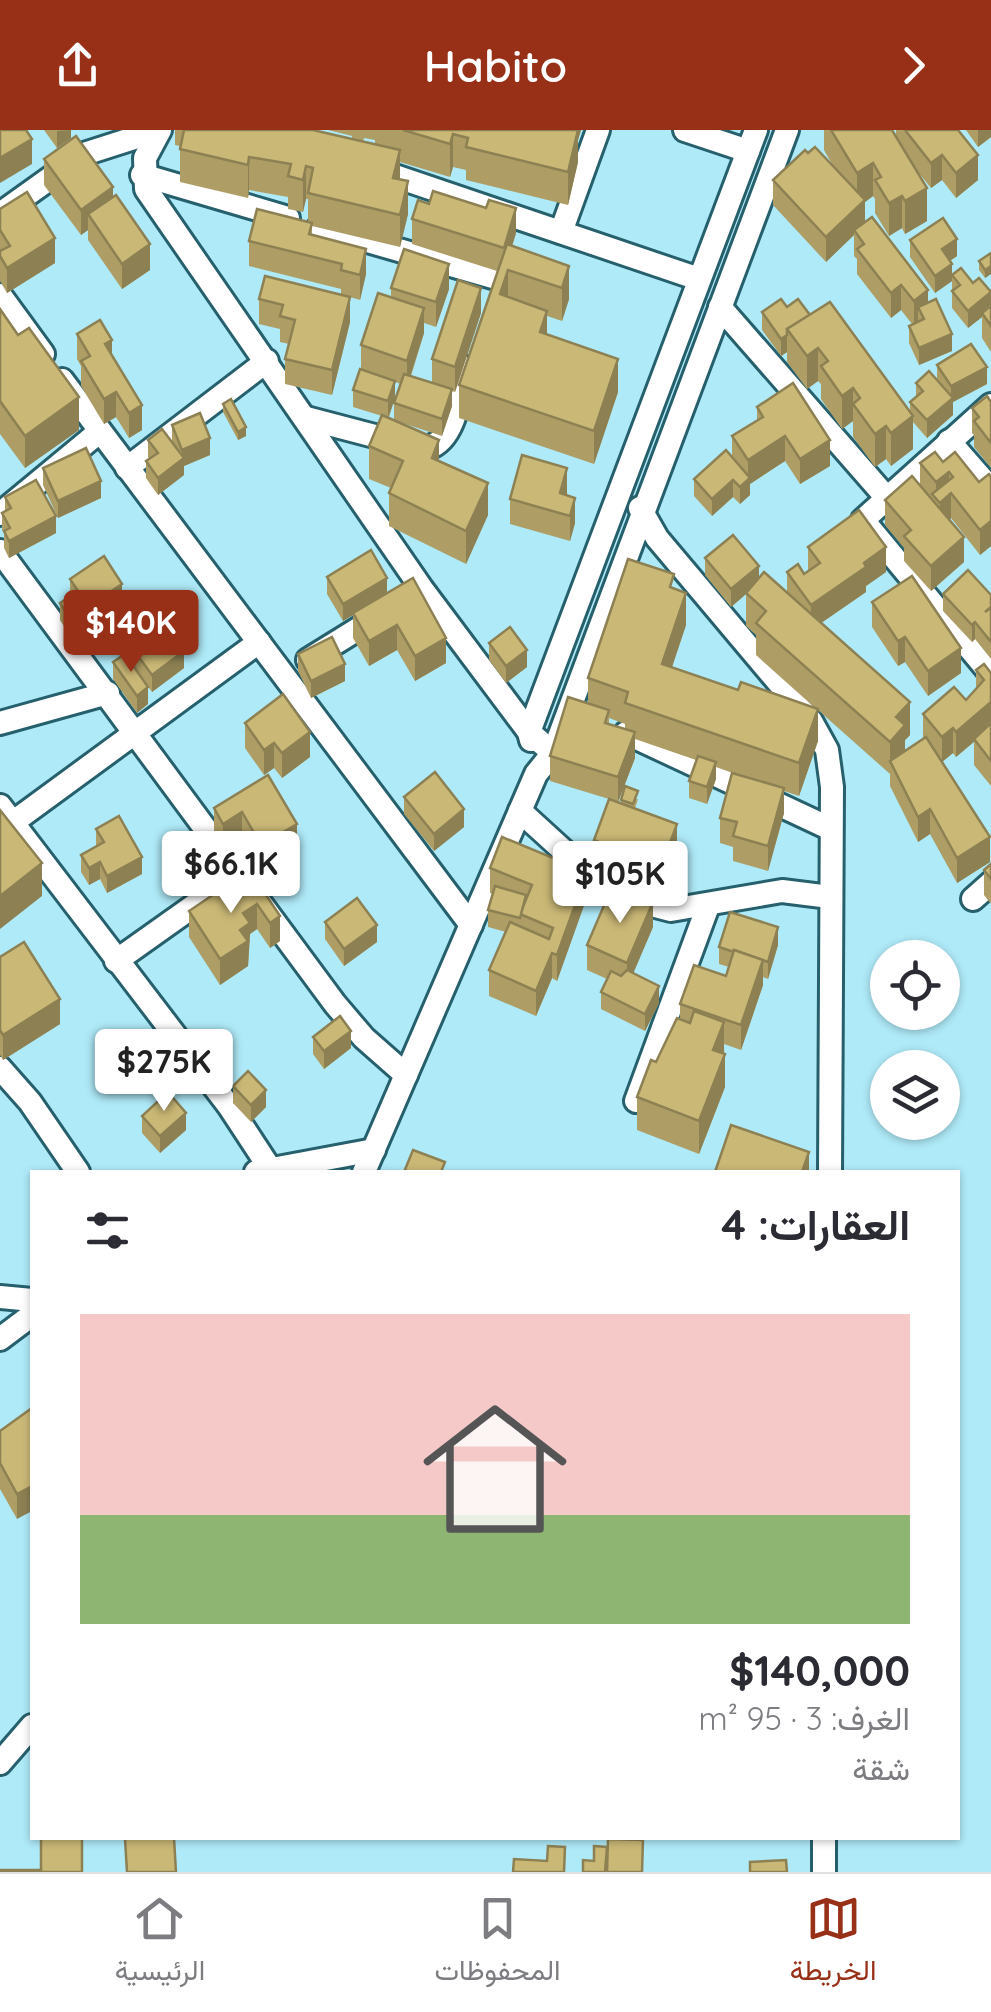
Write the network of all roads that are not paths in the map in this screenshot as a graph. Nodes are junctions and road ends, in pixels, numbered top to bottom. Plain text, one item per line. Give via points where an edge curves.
1 (160, 130) edge
2 (598, 130) edge
3 (685, 130) edge
4 (787, 130) edge
5 (752, 140) edge
6 (343, 159) edge
7 (142, 175) junction
8 (0, 214) edge
9 (510, 232) junction
10 (561, 232) junction
11 (700, 278) junction
12 (0, 295) edge
13 (720, 306) junction
14 (474, 349) edge
15 (267, 361) junction
16 (991, 405) edge
17 (306, 418) junction
18 (99, 432) junction
19 (950, 441) junction
20 (127, 468) junction
21 (991, 489) edge
22 (886, 497) junction
23 (634, 502) junction
24 (0, 514) edge
25 (0, 552) edge
26 (422, 589) junction
27 (259, 642) junction
28 (991, 674) edge
29 (284, 676) junction
30 (108, 693) junction
31 (589, 715) junction
32 (0, 723) edge
33 (137, 732) junction
34 (530, 732) junction
35 (554, 753) junction
36 (536, 774) junction
37 (520, 811) junction
38 (6, 815) edge
39 (832, 829) junction
40 (240, 873) junction
41 (830, 897) junction
42 (708, 906) junction
43 (471, 925) junction
44 (116, 961) junction
45 (0, 1068) edge
46 (406, 1075) junction
47 (636, 1102) edge
48 (374, 1150) junction
49 (77, 1170) edge
50 (263, 1170) edge
51 (365, 1170) edge
52 (830, 1170) edge
53 (0, 1297) edge
54 (30, 1300) edge
55 (30, 1316) edge
56 (0, 1339) edge
57 (30, 1728) edge
58 (0, 1763) edge
59 (824, 1840) edge
60 (824, 1872) edge

1 - 7 street
1 - 8 street via 84,154
2 - 10 street via 580,152
3 - 5 street
4 - 13 street
5 - 11 street
6 - 9 street via 417,174
7 - 9 street via 493,287
7 - 15 street via 146,190
9 - 10 street
10 - 11 street
11 - 23 street
12 - 18 street
13 - 22 street
13 - 23 street
14 - 17 street via 438,446
15 - 17 street
15 - 20 street
16 - 19 street
17 - 26 street
18 - 20 street
18 - 24 street
19 - 21 street
19 - 22 street
20 - 27 street
22 - 28 street via 863,520
23 - 31 street
23 - 34 street
23 - 39 street via 811,721 827,750
25 - 30 street
26 - 29 street
26 - 34 street
27 - 29 street
27 - 33 street
29 - 43 street
30 - 32 street
30 - 33 street
31 - 35 street
31 - 39 street
33 - 38 street
33 - 40 street
34 - 35 street
34 - 36 street
35 - 36 street
36 - 37 street
37 - 42 street via 600,884 672,910
37 - 43 street
38 - 44 street
39 - 41 street
40 - 44 street
40 - 46 street via 334,1004
41 - 42 street via 782,891
41 - 52 street
42 - 47 street
43 - 46 street
44 - 50 street via 229,1106
45 - 49 street
46 - 48 street
48 - 50 street
48 - 51 street
53 - 54 street
55 - 56 street
57 - 58 street
59 - 60 street

